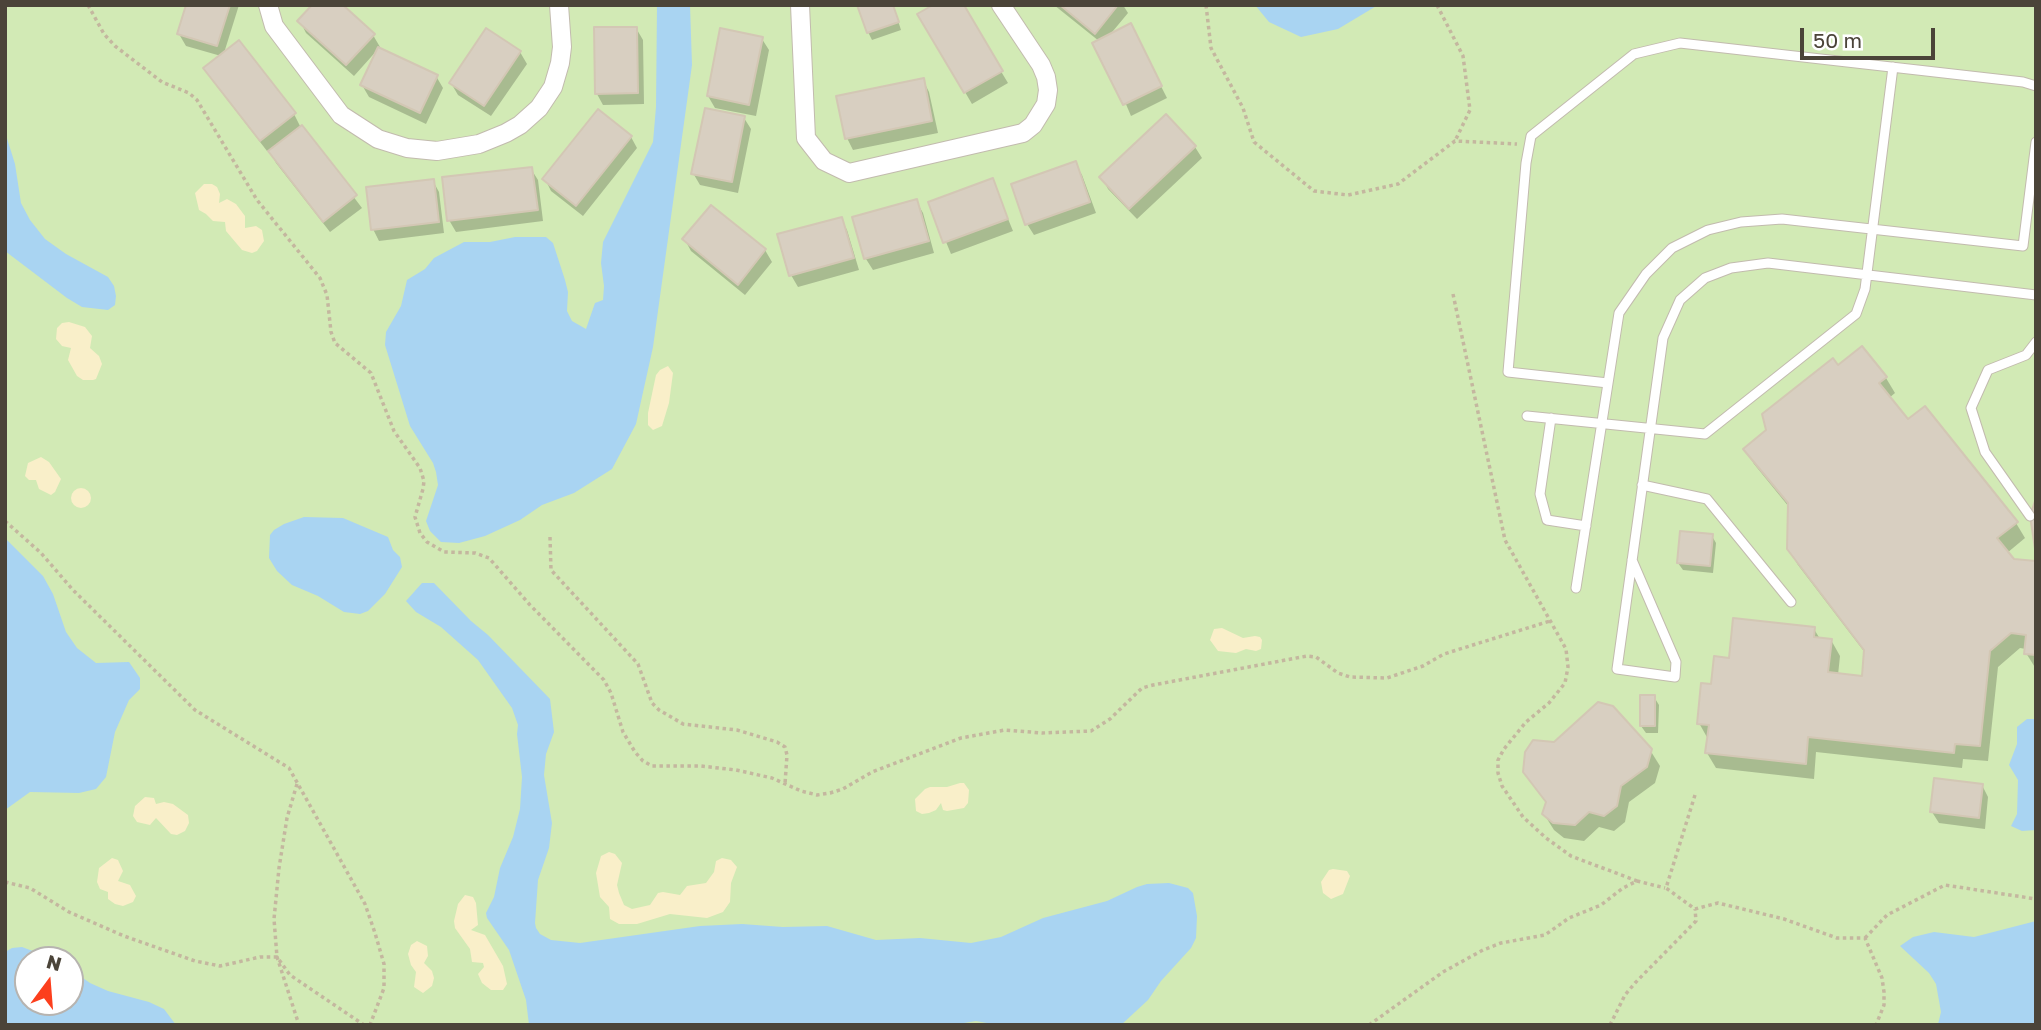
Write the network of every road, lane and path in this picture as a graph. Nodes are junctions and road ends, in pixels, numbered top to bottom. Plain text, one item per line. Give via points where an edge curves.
1 (88, 5) edge
2 (268, 5) edge
3 (559, 5) edge
4 (800, 5) edge
5 (1001, 5) edge
6 (1206, 5) edge
7 (1437, 5) edge
8 (1893, 67) junction
9 (2036, 86) edge
10 (1455, 141) junction
11 (2036, 142) edge
12 (1529, 144) junction
13 (1873, 229) junction
14 (1867, 275) junction
15 (1453, 294) dead end
16 (2036, 295) edge
17 (2036, 342) edge
18 (2031, 356) edge
19 (1608, 383) junction
20 (1527, 416) dead end
21 (1551, 418) junction
22 (1601, 423) junction
23 (1650, 428) junction
24 (1642, 485) junction
25 (2030, 516) dead end
26 (5, 521) edge
27 (1586, 526) junction
28 (550, 537) dead end
29 (1632, 560) junction
30 (1576, 588) dead end
31 (1791, 603) dead end
32 (1550, 621) junction
33 (785, 783) junction
34 (297, 785) junction
35 (1695, 795) dead end
36 (1637, 881) junction
37 (5, 882) edge
38 (1666, 888) junction
39 (2036, 899) edge
40 (1695, 909) junction
41 (1866, 938) junction
42 (277, 957) junction
43 (299, 1025) edge
44 (364, 1025) edge
45 (370, 1025) edge
46 (1369, 1025) edge
47 (1610, 1025) edge
48 (1876, 1025) edge

1 - 33 path via 115,46 155,77 197,100 257,200 320,278 335,343 375,379 394,431 420,468 423,489 415,517 427,542 444,552 489,558 604,680 623,732 643,761 661,767 736,770
2 - 3 street via 274,26 341,114 378,139 437,151 479,144 506,133 539,108 561,63
4 - 5 street via 806,138 824,160 849,173 1023,133 1033,125 1046,104 1046,77
6 - 10 path via 1211,48 1243,108 1254,142 1314,191 1348,195 1398,184
7 - 10 path via 1463,56 1470,110
8 - 9 lane
8 - 12 lane via 1680,43 1634,54 1531,136
8 - 13 lane
10 - 12 path
11 - 13 lane via 2023,246
12 - 19 lane via 1508,372
13 - 14 lane
13 - 19 lane via 1782,219 1741,222 1708,230 1672,248 1646,274 1619,313
14 - 16 lane
14 - 23 lane via 1856,314 1705,434
14 - 23 lane via 1768,263 1731,268 1705,278 1680,300 1663,338
15 - 32 path via 1505,540
17 - 18 lane
18 - 25 lane via 1988,370 1971,408 1985,452
19 - 22 lane
20 - 21 lane
21 - 22 lane
21 - 27 lane via 1540,494 1547,520
22 - 23 lane
22 - 27 lane
23 - 24 lane
24 - 29 lane
24 - 31 lane via 1707,499
26 - 34 path via 195,710 289,768
27 - 30 lane
28 - 33 path via 551,570 638,664 652,703 683,724 737,730 777,742 788,755
29 - 29 lane via 1617,669 1675,677 1676,662
32 - 33 path via 1444,654 1387,678 1350,677 1316,657 1287,659 1142,688 1091,731 1005,730 961,738 830,793 801,792
32 - 36 path via 1566,649 1565,683 1512,737 1498,761 1502,786 1523,817 1571,856
34 - 42 path via 279,868 274,919
34 - 45 path via 365,904 375,933 384,964 384,988
35 - 38 path
36 - 38 path
36 - 46 path via 1545,935 1502,943 1463,960
37 - 42 path via 30,888 69,912 124,936 195,961 220,966
38 - 40 path
39 - 41 path via 1945,885 1887,915
40 - 41 path via 1718,903 1837,938
40 - 47 path via 1696,921 1634,983
41 - 48 path via 1884,992
42 - 43 path
42 - 44 path via 290,975

